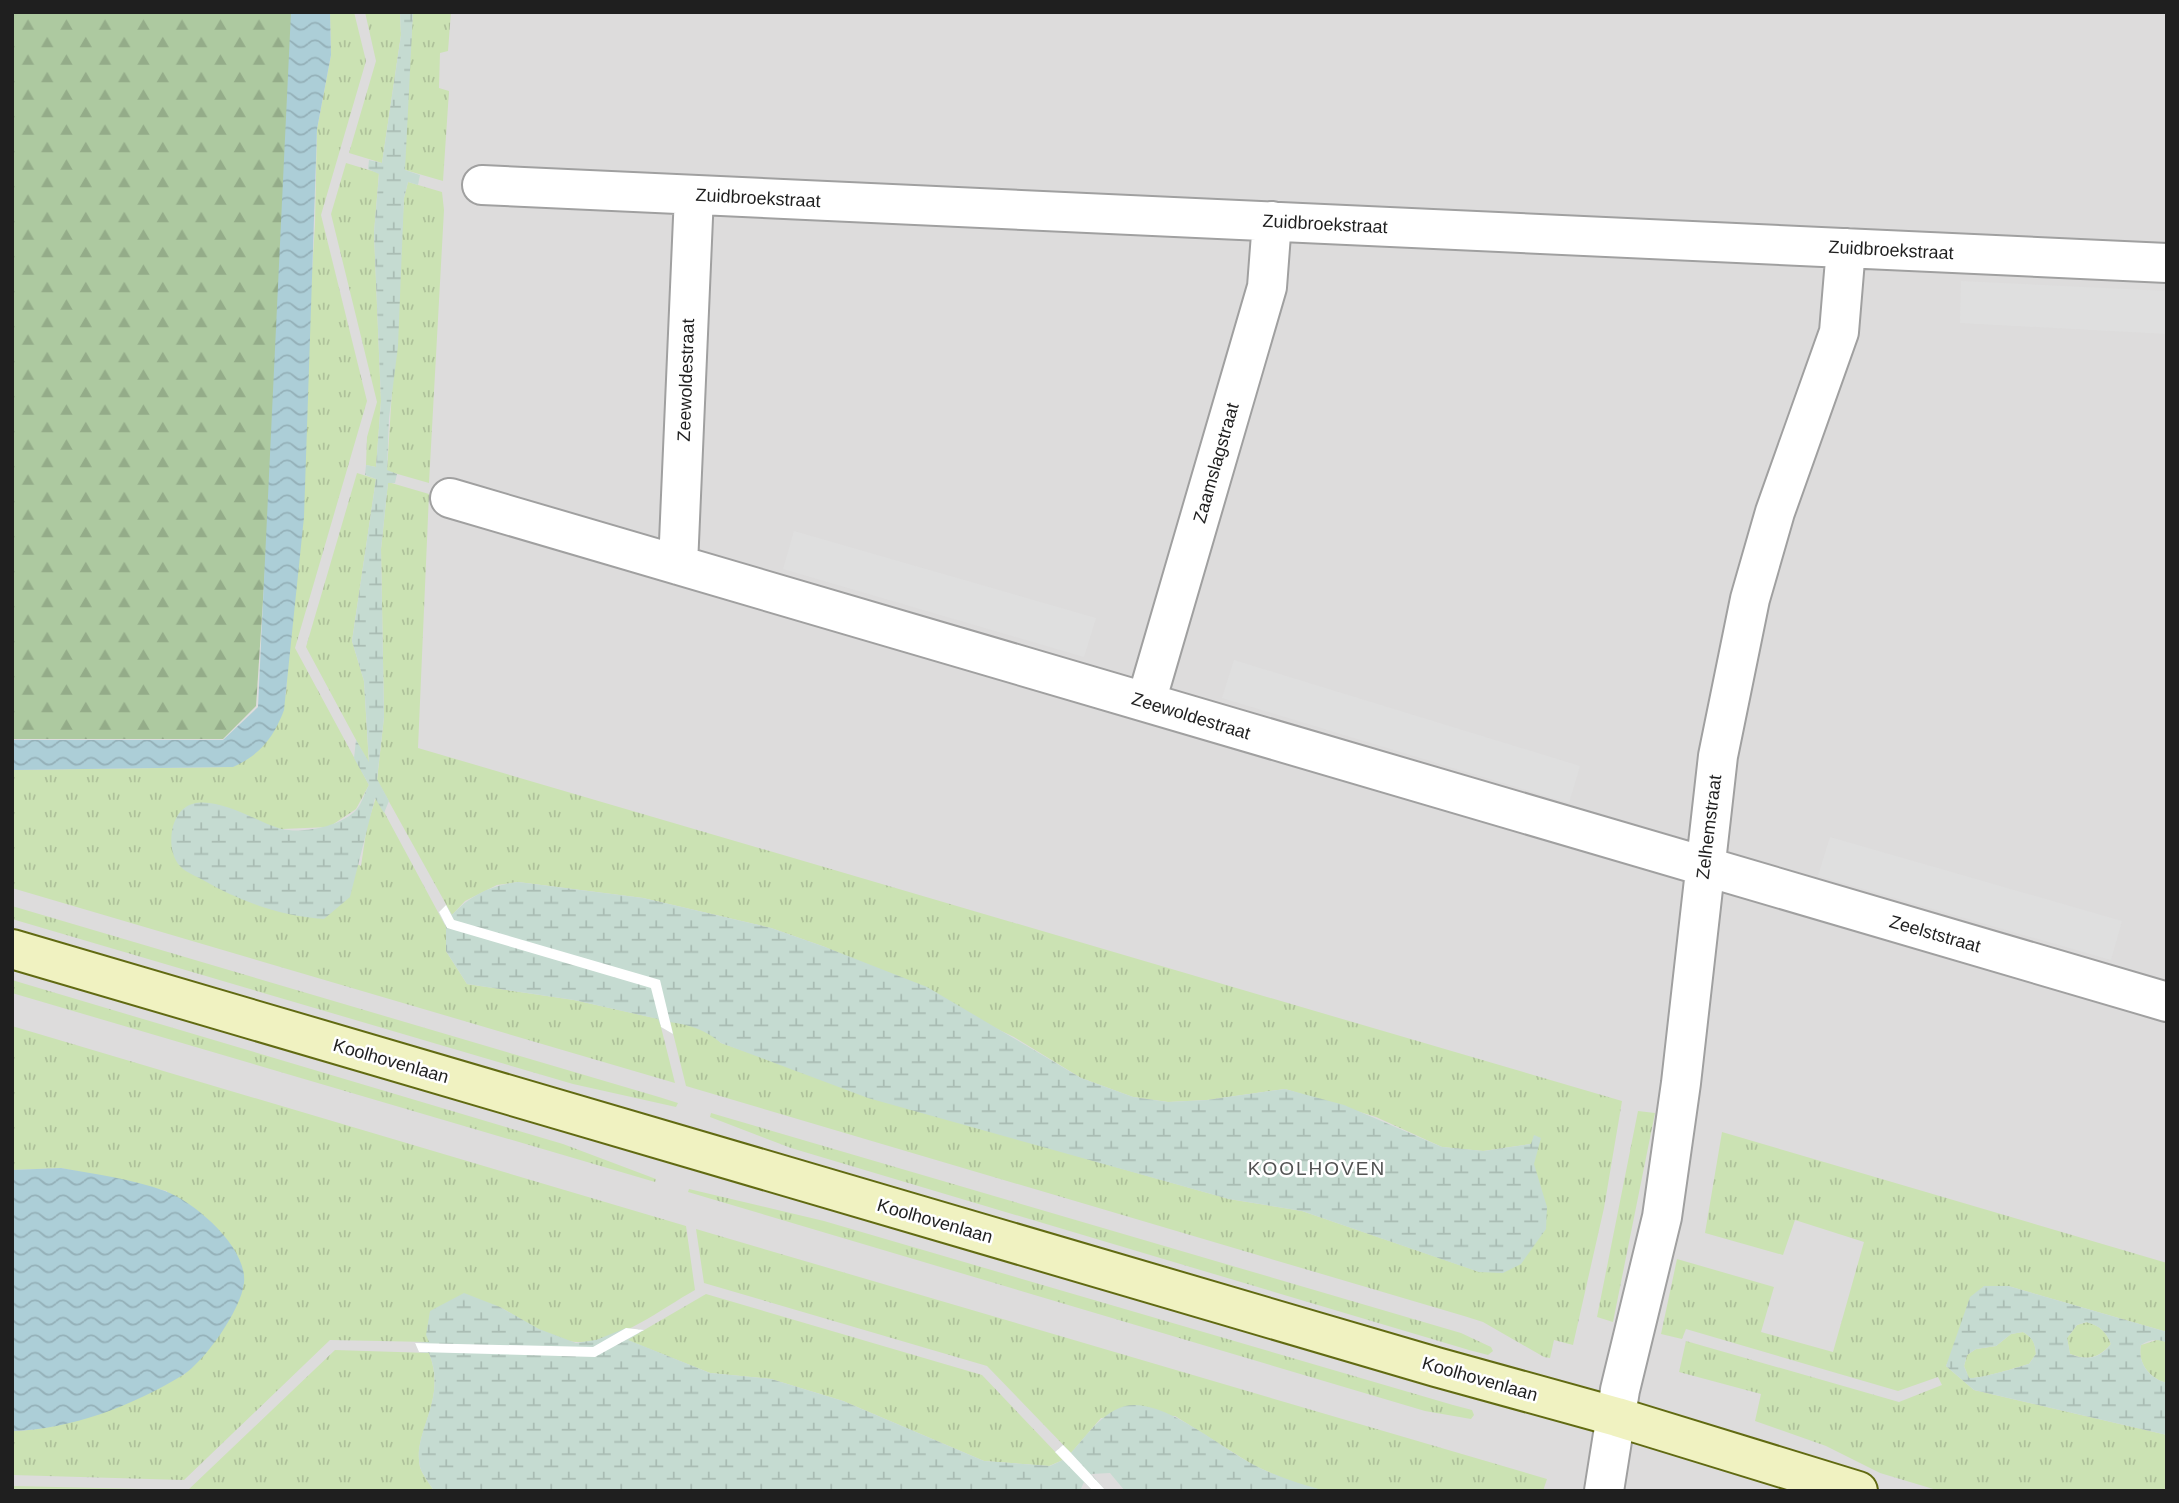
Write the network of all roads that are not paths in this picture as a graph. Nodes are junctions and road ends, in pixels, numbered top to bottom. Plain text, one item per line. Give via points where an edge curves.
1 (482, 186) dead end
2 (694, 195) junction
3 (1272, 221) junction
4 (1846, 247) junction
5 (2167, 263) edge
6 (450, 498) dead end
7 (678, 565) junction
8 (1146, 702) junction
9 (1703, 867) junction
10 (12, 949) edge
11 (2167, 1002) edge
12 (1617, 1417) junction
13 (1604, 1491) edge
14 (1858, 1491) edge

1 - 2 street, Zuidbroekstraat
2 - 3 street, Zuidbroekstraat
2 - 7 street, Zeewoldestraat
3 - 4 street, Zuidbroekstraat
3 - 8 street, Zaamslagstraat via 1267,287
4 - 5 street, Zuidbroekstraat
4 - 9 street, Zelhemstraat via 1839,332 1775,512 1750,599 1718,756
6 - 7 street, Zeewoldestraat
7 - 8 street, Zeewoldestraat
8 - 9 street, Zeewoldestraat
9 - 11 street, Zeelststraat
9 - 12 street, Zelhemstraat via 1662,1217
10 - 12 street, Koolhovenlaan
12 - 13 street, Zelhemstraat
12 - 14 street, Koolhovenlaan

